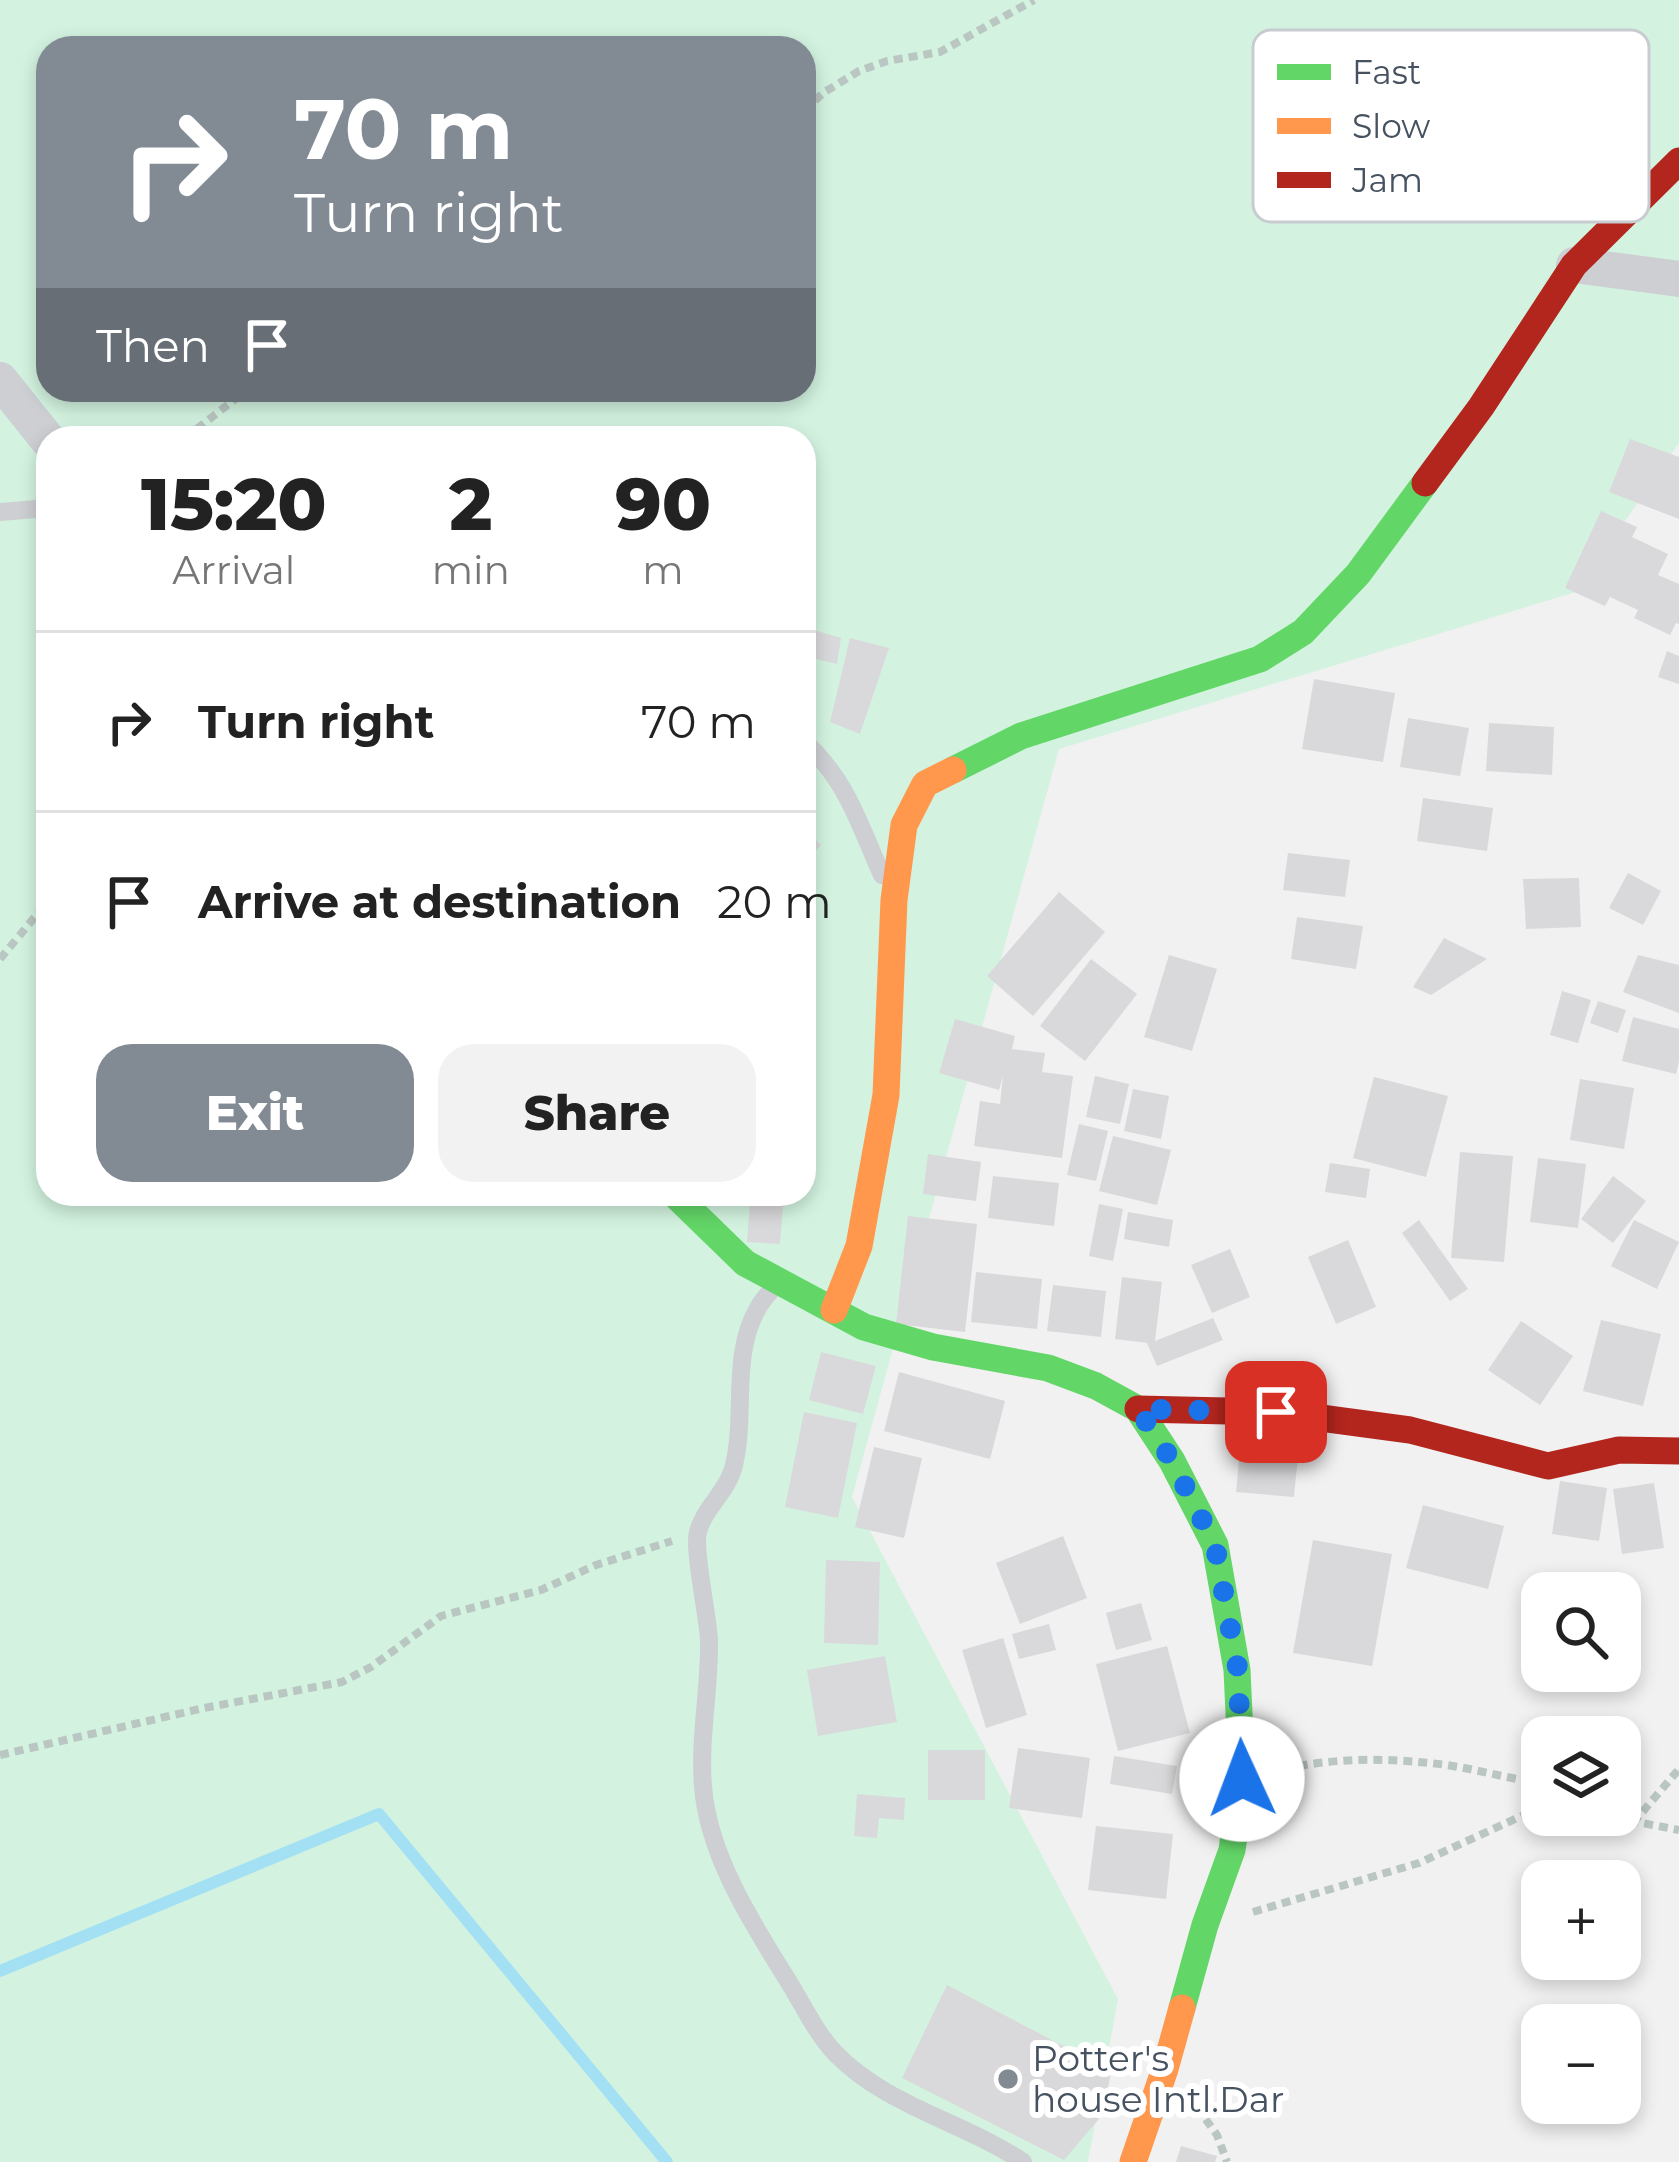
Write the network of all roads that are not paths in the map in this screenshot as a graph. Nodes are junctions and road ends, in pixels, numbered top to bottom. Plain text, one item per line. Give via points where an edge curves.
1 (1679, 161) edge
2 (1649, 191) edge
3 (1617, 222) edge
4 (1574, 265) junction
5 (1679, 279) edge
6 (0, 380) edge
7 (37, 426) edge
8 (36, 509) edge
9 (0, 512) edge
10 (816, 752) edge
11 (894, 900) junction
12 (686, 1206) edge
13 (778, 1281) junction
14 (834, 1310) junction
15 (1138, 1409) junction
16 (1679, 1451) edge
17 (1023, 2162) edge
18 (1133, 2162) edge

1 - 2 street
3 - 4 street
4 - 5 street
4 - 11 street via 1399,519 1303,632 1260,659 1021,736 925,784 904,825
6 - 7 street
8 - 9 lane
10 - 11 lane via 850,797
11 - 14 street via 886,1095 859,1246
12 - 13 street via 745,1263
13 - 14 street
13 - 17 lane via 746,1340 729,1482 696,1535 709,1639 702,1745 708,1818 737,1897 834,2052 867,2079
14 - 15 street via 865,1328 933,1347 1048,1368
15 - 16 street via 1276,1412 1411,1430 1548,1466 1619,1450
15 - 18 street via 1215,1545 1238,1670 1242,1779 1232,1850

